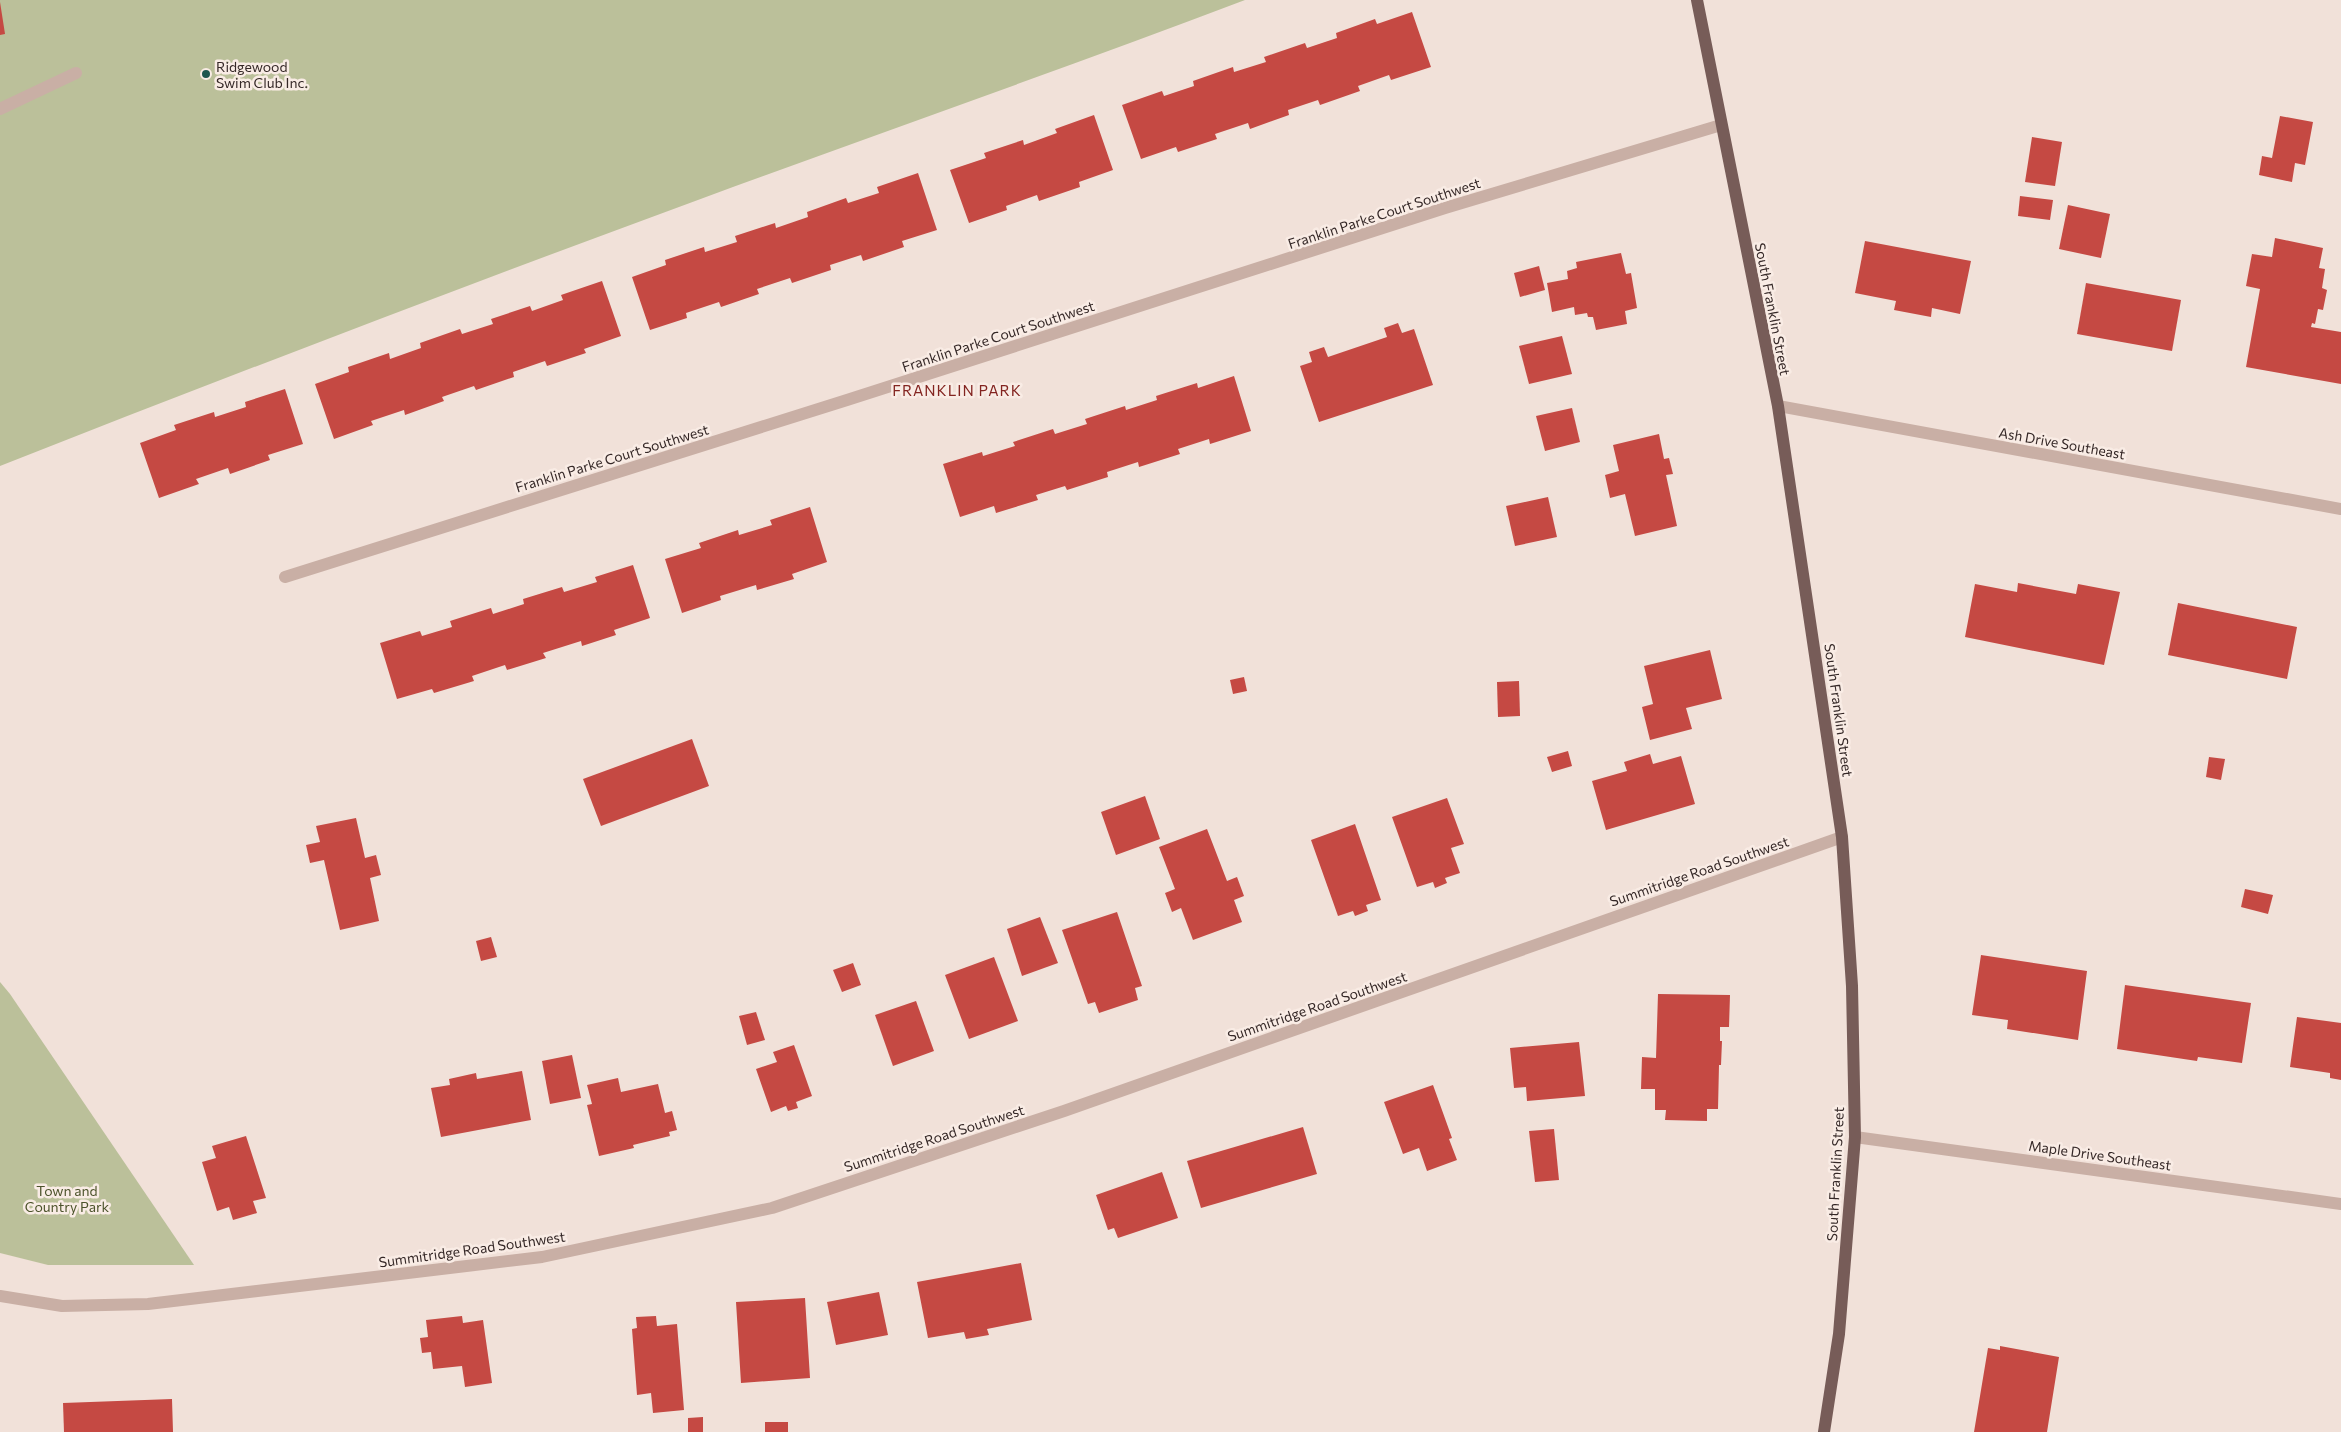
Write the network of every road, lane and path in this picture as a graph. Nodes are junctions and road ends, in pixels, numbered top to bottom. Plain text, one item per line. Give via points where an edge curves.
1 (1697, 0) edge
2 (76, 73) dead end
3 (0, 109) edge
4 (1721, 125) junction
5 (1778, 406) junction
6 (2341, 509) edge
7 (285, 577) dead end
8 (1842, 837) junction
9 (1855, 1137) junction
10 (2341, 1204) edge
11 (0, 1296) edge
12 (1824, 1432) edge

1 - 4 main road, South Franklin Street
2 - 3 street
4 - 5 main road, South Franklin Street
4 - 7 street, Franklin Parke Court Southwest via 1455,205
5 - 6 street, Ash Drive Southeast
5 - 8 main road, South Franklin Street
8 - 9 main road, South Franklin Street via 1852,986
8 - 11 street, Summitridge Road Southwest via 1073,1108 772,1208 542,1257 148,1304 62,1306
9 - 10 street, Maple Drive Southeast
9 - 12 main road, South Franklin Street via 1839,1334

